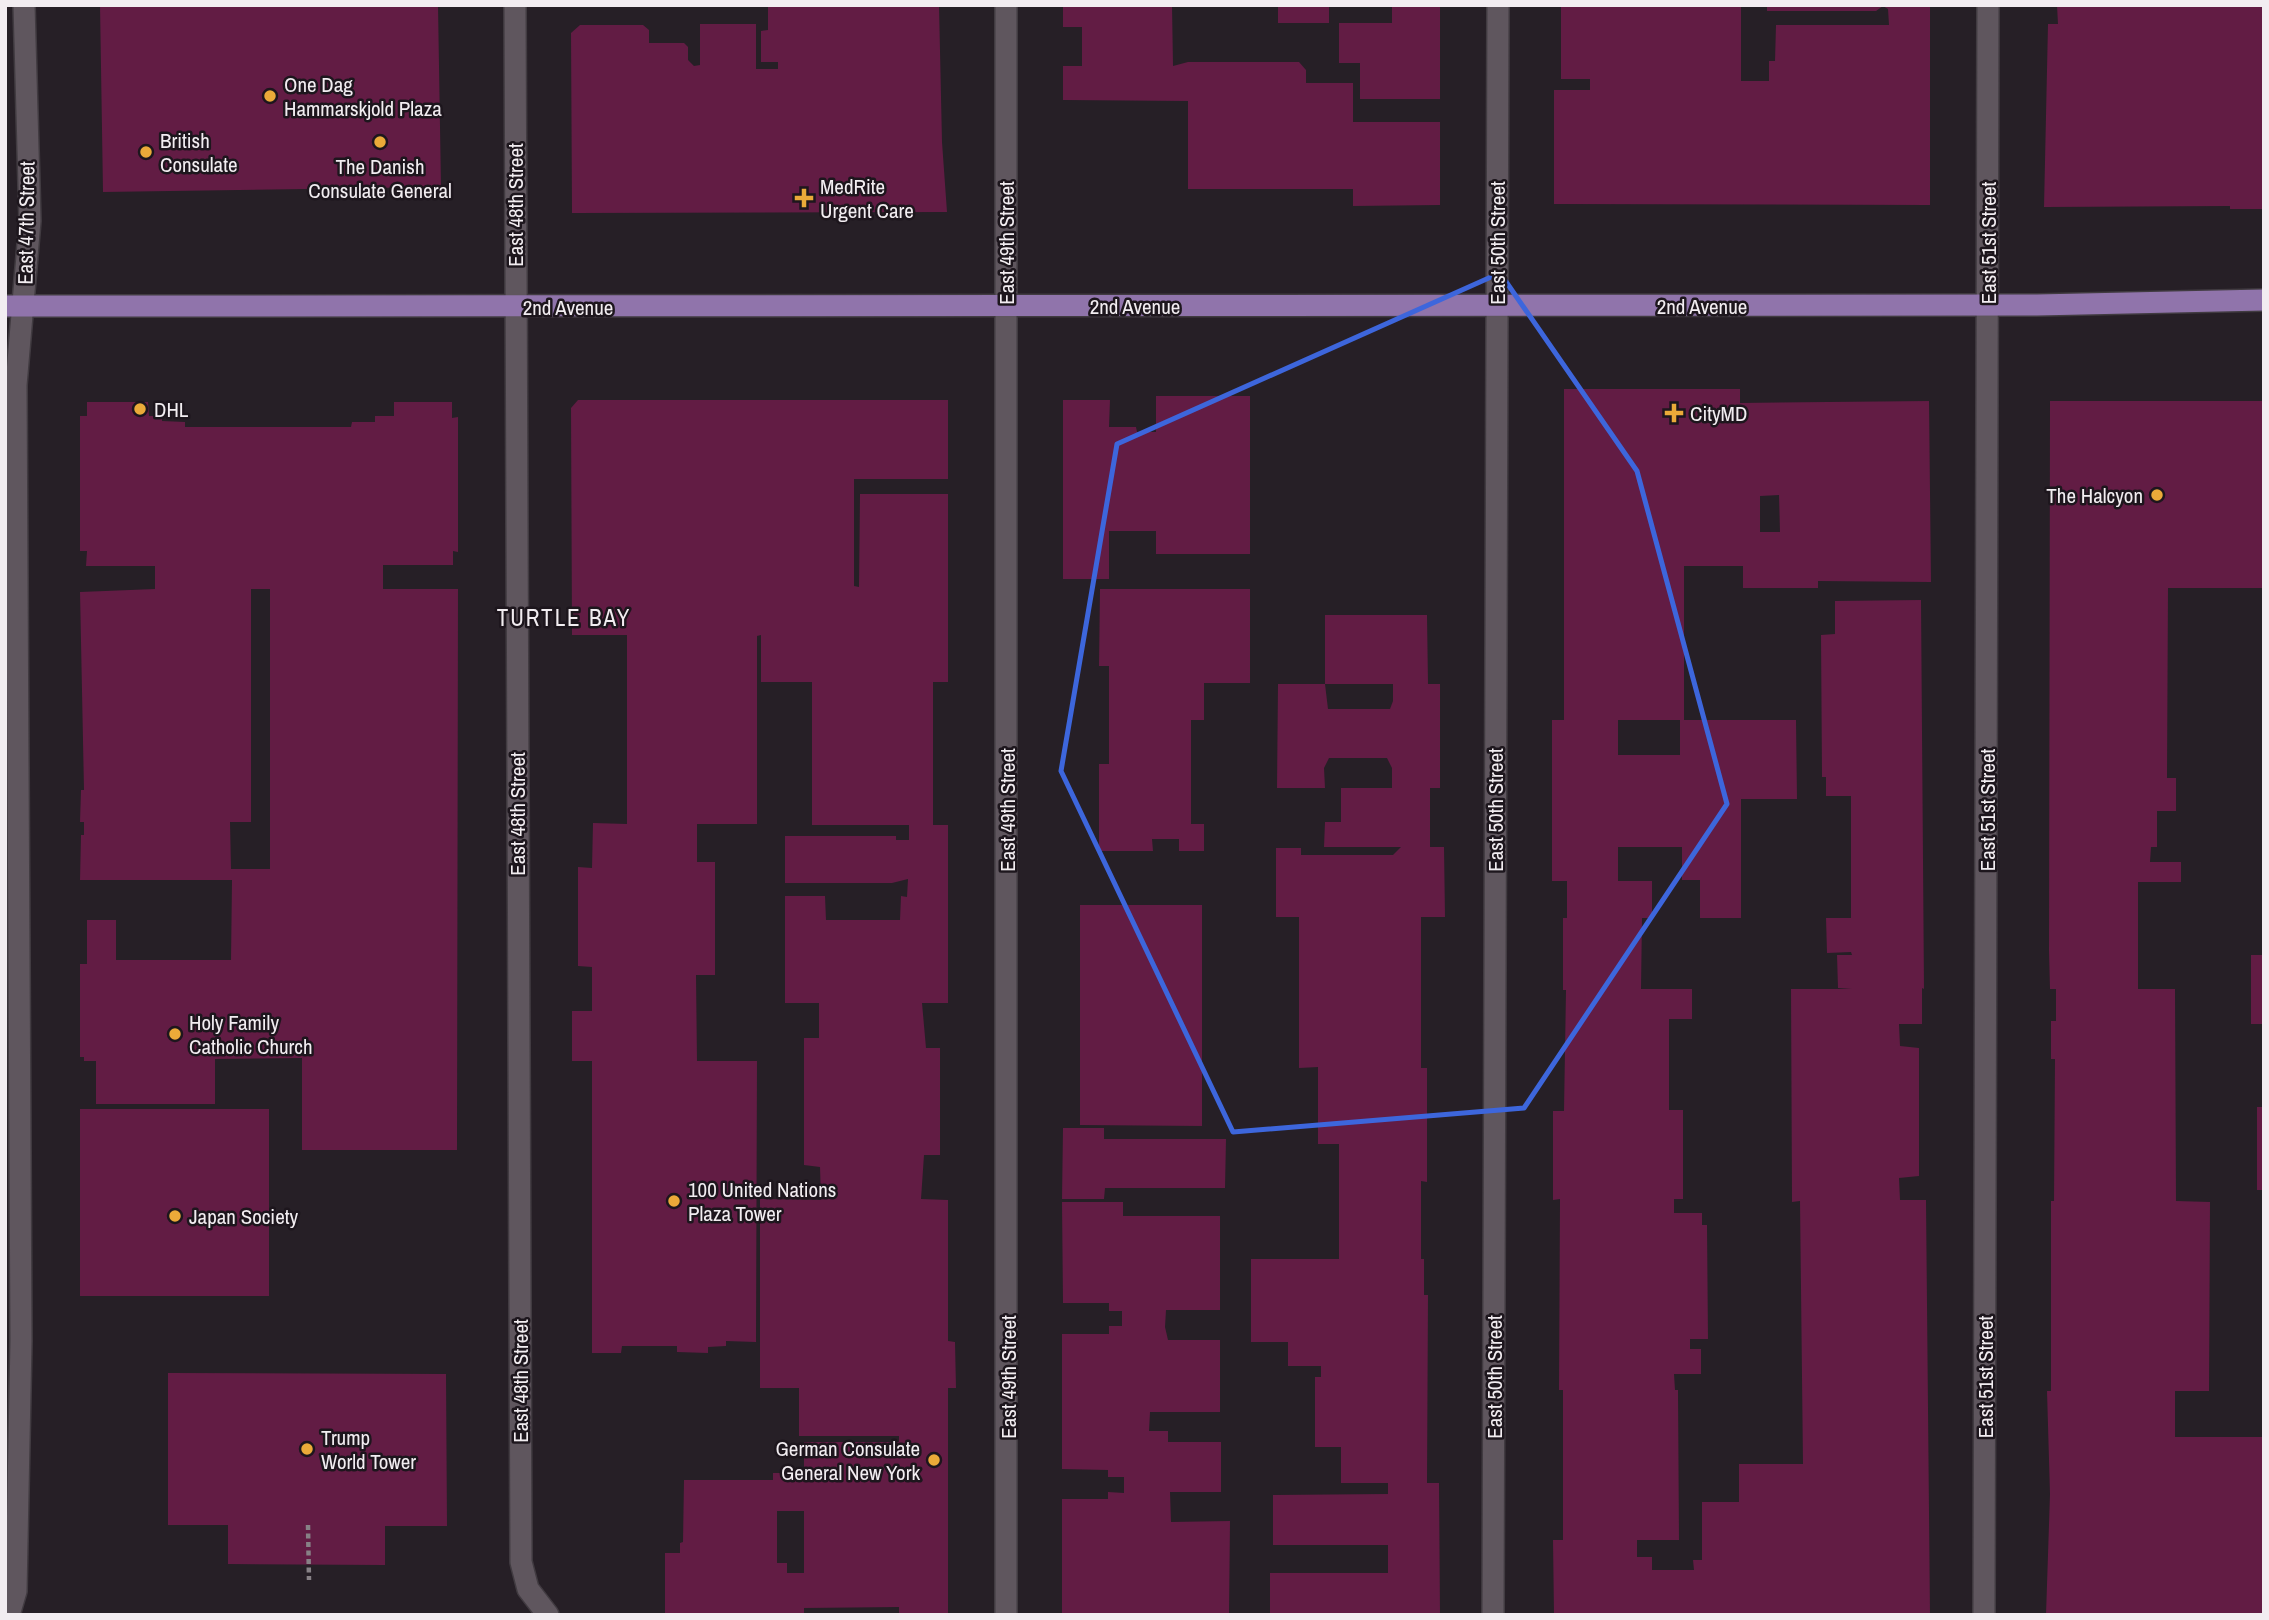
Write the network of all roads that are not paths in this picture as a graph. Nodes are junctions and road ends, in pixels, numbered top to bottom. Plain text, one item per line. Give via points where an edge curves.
1 (24, 5) edge
2 (515, 5) edge
3 (1006, 5) edge
4 (1499, 5) edge
5 (1988, 5) edge
6 (2264, 300) edge
7 (14, 305) edge
8 (1006, 305) junction
9 (1988, 305) junction
10 (1497, 306) junction
11 (515, 307) junction
12 (9, 1615) edge
13 (548, 1615) edge
14 (1006, 1615) edge
15 (1493, 1615) edge
16 (1984, 1615) edge

1 - 7 street, East 47th Street via 30,221
2 - 11 street, East 48th Street
3 - 8 street, East 49th Street
4 - 10 street, East 50th Street
5 - 9 street, East 51st Street
6 - 9 main road, 2nd Avenue
7 - 11 main road, 2nd Avenue
7 - 12 street, East 47th Street via 21,1341 16,1591
8 - 10 main road, 2nd Avenue
8 - 11 main road, 2nd Avenue
8 - 14 street, East 49th Street
9 - 10 main road, 2nd Avenue
9 - 16 street, East 51st Street
10 - 15 street, East 50th Street
11 - 13 street, East 48th Street via 521,1562 528,1589

